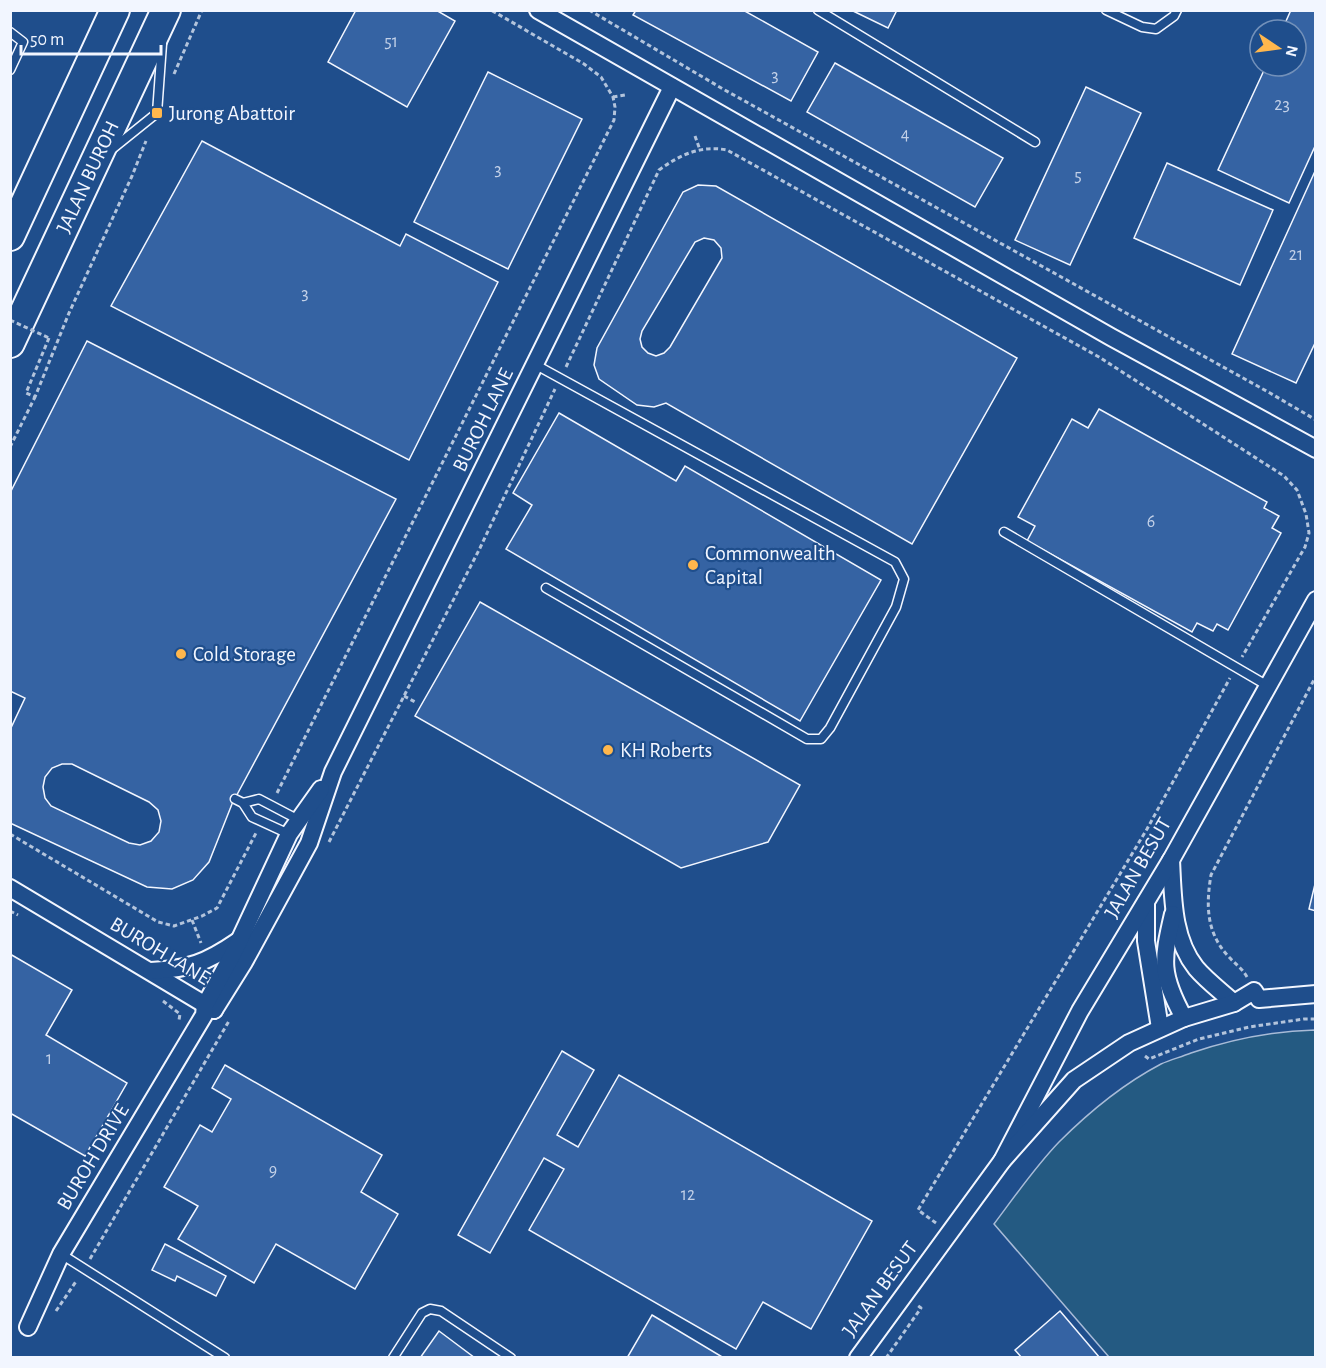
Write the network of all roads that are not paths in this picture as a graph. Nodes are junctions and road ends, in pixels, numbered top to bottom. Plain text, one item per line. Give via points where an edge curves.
1 (115, 10) edge
2 (538, 10) edge
3 (818, 10) edge
4 (1106, 10) edge
5 (1177, 10) edge
6 (165, 12) edge
7 (10, 32) edge
8 (10, 70) edge
9 (672, 87) junction
10 (1035, 142) dead end
11 (95, 163) junction
12 (10, 236) edge
13 (10, 343) edge
14 (536, 364) junction
15 (1316, 449) edge
16 (1004, 532) dead end
17 (546, 588) dead end
18 (1316, 600) edge
19 (1268, 686) junction
20 (333, 772) junction
21 (299, 820) junction
22 (289, 834) junction
23 (1171, 860) junction
24 (10, 888) edge
25 (1146, 902) junction
26 (1174, 910) junction
27 (238, 941) junction
28 (151, 971) junction
29 (1316, 994) edge
30 (1234, 1003) junction
31 (208, 1010) junction
32 (1184, 1018) junction
33 (1160, 1028) junction
34 (1002, 1161) junction
35 (61, 1254) junction
36 (28, 1327) dead end
37 (225, 1358) edge
38 (393, 1358) edge
39 (511, 1358) edge
40 (858, 1358) edge

1 - 12 highway via 26,194
2 - 9 street
3 - 10 lane
4 - 5 lane via 1142,27 1156,29
6 - 11 highway, JALAN BUROH
6 - 11 lane via 157,113
7 - 8 lane via 23,42
9 - 14 street, BUROH LANE
9 - 15 street
11 - 13 highway, JALAN BUROH
14 - 17 lane via 895,562 904,579 896,607 821,739 807,739
14 - 20 street, BUROH LANE
16 - 19 lane
18 - 19 street, JALAN BESUT
19 - 23 street, JALAN BESUT
20 - 21 street
20 - 31 street, BUROH LANE via 309,843 261,931
21 - 22 street
21 - 22 lane via 259,799 239,801 252,817
22 - 27 street
23 - 25 street, JALAN BESUT
23 - 26 street
24 - 28 street, BUROH LANE
25 - 33 street via 1146,941
25 - 34 street, JALAN BESUT via 1080,1011
26 - 30 street via 1181,940 1196,967
26 - 32 street via 1164,952 1165,977
27 - 28 street via 194,966
27 - 31 street, BUROH DRIVE
28 - 31 street, BUROH LANE
29 - 30 street, JALAN BESUT via 1259,999 1254,991
30 - 32 street, JALAN BESUT
31 - 35 street, BUROH DRIVE
32 - 33 street, JALAN BESUT
33 - 34 street, JALAN BESUT via 1129,1043 1074,1080
34 - 40 street, JALAN BESUT
35 - 36 street, BUROH DRIVE
35 - 37 lane
38 - 39 lane via 423,1313 430,1309 441,1311

